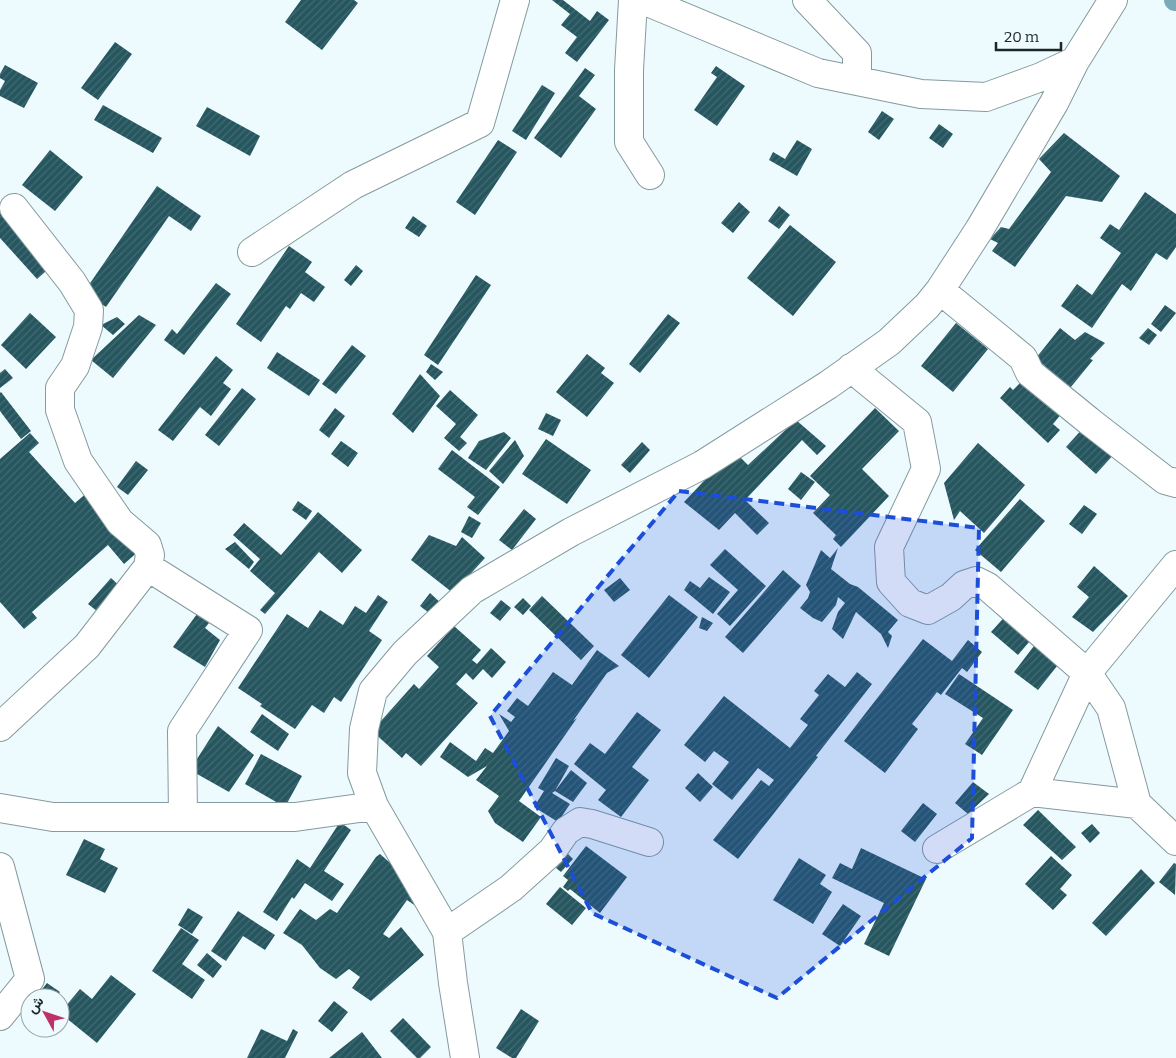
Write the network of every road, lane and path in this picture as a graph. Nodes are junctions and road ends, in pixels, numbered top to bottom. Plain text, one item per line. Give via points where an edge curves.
1 (515, 0) edge
2 (633, 0) edge
3 (643, 0) edge
4 (808, 0) edge
5 (1113, 0) edge
6 (1075, 61) junction
7 (857, 81) junction
8 (650, 175) dead end
9 (14, 208) dead end
10 (252, 252) dead end
11 (940, 290) junction
12 (851, 368) junction
13 (1176, 483) edge
14 (1176, 565) edge
15 (148, 567) junction
16 (1087, 674) junction
17 (0, 727) edge
18 (1032, 792) junction
19 (1137, 804) junction
20 (374, 806) junction
21 (0, 808) edge
22 (183, 816) junction
23 (1176, 841) edge
24 (648, 842) dead end
25 (937, 849) dead end
26 (0, 866) edge
27 (446, 932) junction
28 (0, 1016) edge
29 (465, 1058) edge

1 - 10 street via 480,124 354,185
2 - 8 street via 629,142
3 - 7 street via 818,73
4 - 7 street via 857,53
5 - 6 street
6 - 7 street via 986,97 921,94
6 - 11 street via 1054,103
9 - 15 street via 72,282 89,310 88,327 74,366 60,388 60,410 78,462 120,522 146,545 150,555
11 - 12 street via 889,342
11 - 13 street via 1023,358 1030,373 1088,421 1165,480
12 - 16 street via 916,422 926,469 889,547 891,582 910,604 928,610 951,597 964,584 976,581 988,587
12 - 20 street via 702,466 571,532 472,590 405,653 373,691 364,729 362,773
14 - 16 street
15 - 17 street via 87,646
15 - 22 street via 248,630 182,731
16 - 18 street
16 - 19 street via 1111,708
18 - 19 street
18 - 25 street
19 - 23 street
20 - 22 street via 295,817
20 - 27 street
21 - 22 street via 53,817
24 - 27 street via 580,822 566,831 552,850 511,888
26 - 28 street via 30,979
27 - 29 street

